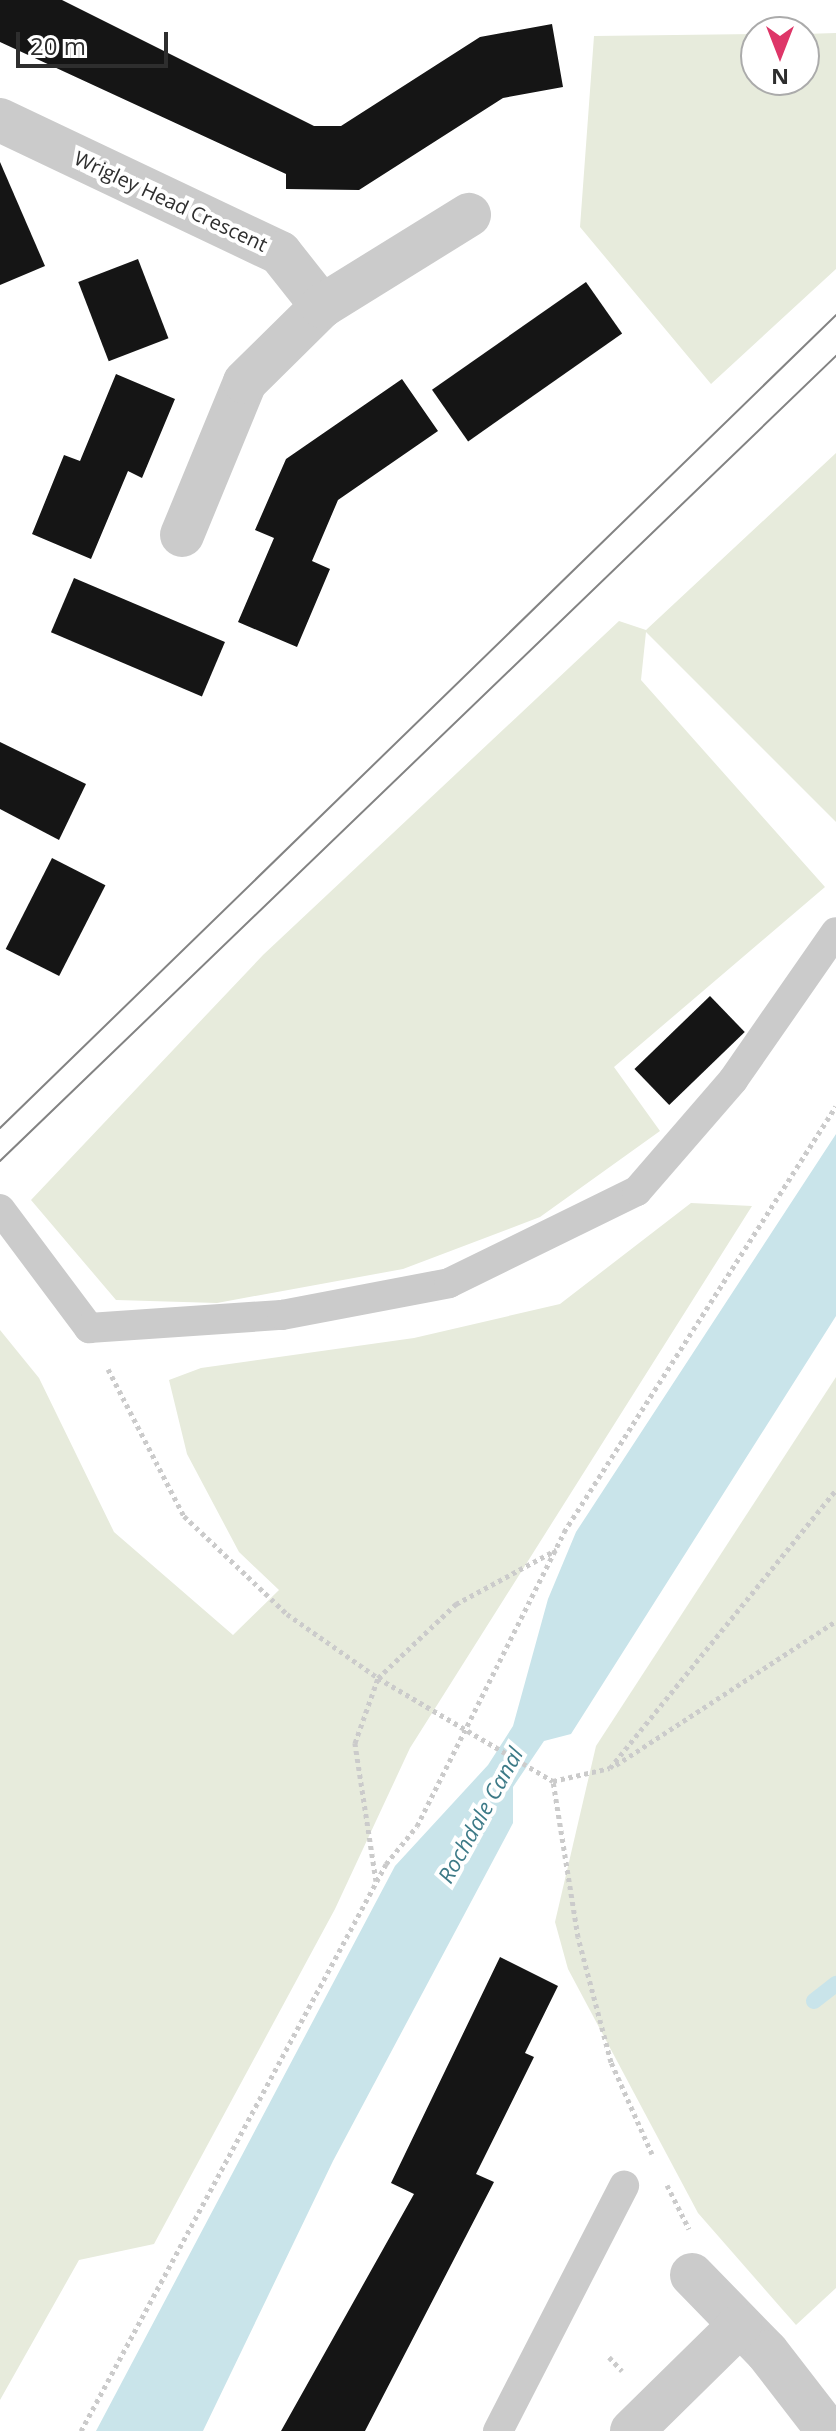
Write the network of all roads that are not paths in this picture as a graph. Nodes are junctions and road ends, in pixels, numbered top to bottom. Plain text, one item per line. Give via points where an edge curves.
1 (0, 120) edge
2 (469, 215) dead end
3 (322, 306) junction
4 (182, 535) dead end
5 (836, 932) edge
6 (0, 1209) edge
7 (624, 2186) dead end
8 (692, 2275) road end
9 (740, 2325) junction
10 (498, 2431) edge
11 (632, 2431) edge
12 (828, 2431) edge

1 - 3 street, Wrigley Head Crescent via 280,253
2 - 3 street
3 - 4 street via 245,382
5 - 6 lane via 733,1080 637,1191 449,1283 282,1315 89,1328
7 - 10 lane
8 - 9 street
9 - 11 street
9 - 12 street

